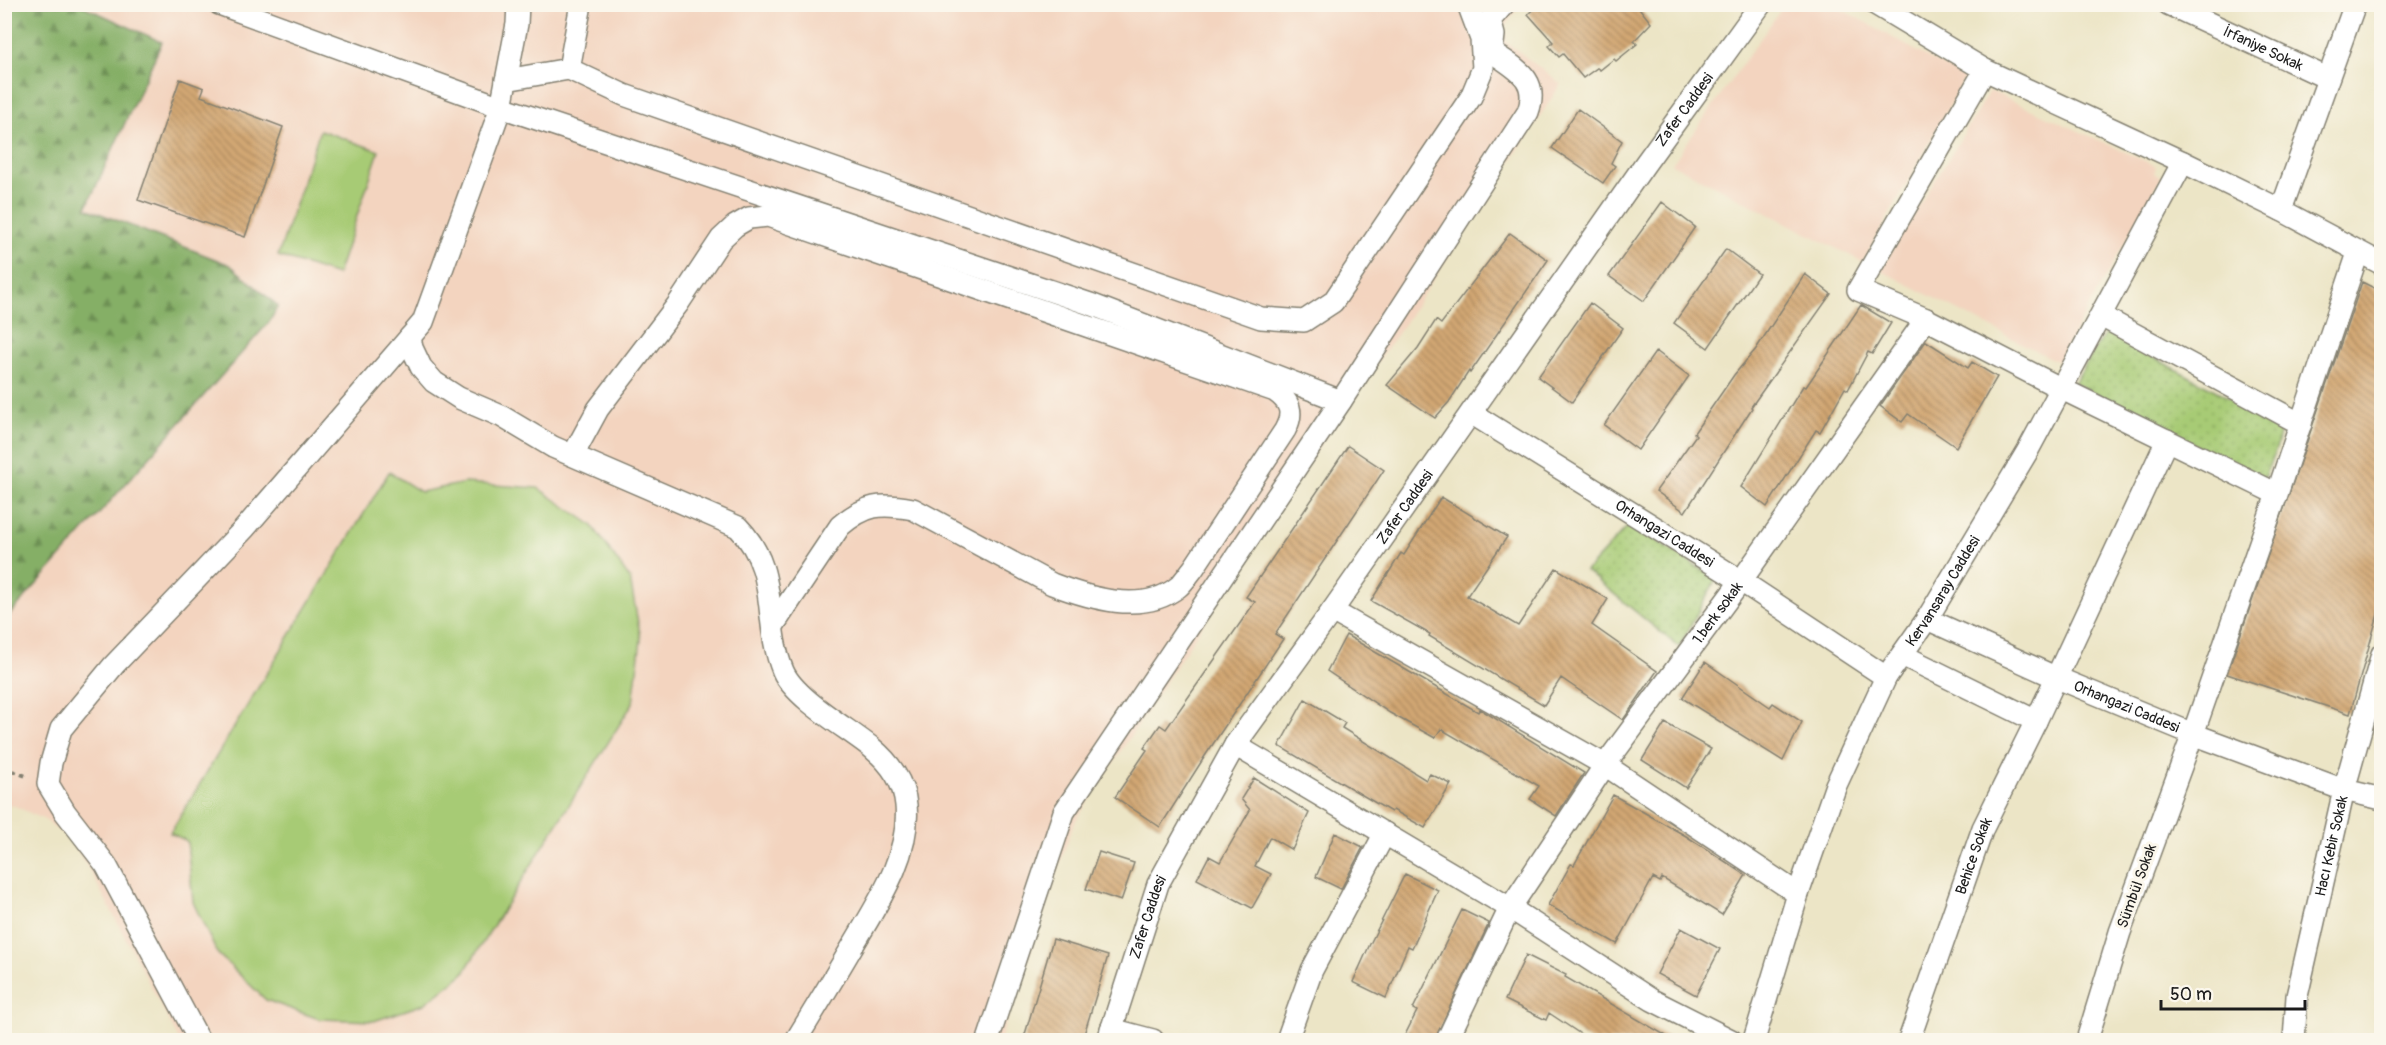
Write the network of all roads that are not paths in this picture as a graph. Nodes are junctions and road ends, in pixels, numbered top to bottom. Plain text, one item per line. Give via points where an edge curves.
1 (219, 4) edge
2 (518, 4) edge
3 (581, 4) edge
4 (1468, 4) edge
5 (1503, 4) edge
6 (1761, 4) edge
7 (1875, 4) edge
8 (2168, 4) edge
9 (2355, 4) edge
10 (569, 69) junction
11 (1985, 70) junction
12 (2327, 78) junction
13 (506, 80) junction
14 (501, 107) junction
15 (2183, 162) junction
16 (2281, 210) junction
17 (2358, 254) junction
18 (2382, 264) edge
19 (2101, 316) junction
20 (1926, 318) junction
21 (410, 337) junction
22 (2062, 389) junction
23 (1341, 401) junction
24 (1471, 413) junction
25 (2301, 424) junction
26 (2168, 440) junction
27 (573, 454) junction
28 (2277, 494) junction
29 (1741, 582) junction
30 (1332, 611) junction
31 (1927, 618) junction
32 (774, 626) junction
33 (2382, 654) edge
34 (1902, 655) junction
35 (1886, 677) junction
36 (2055, 678) junction
37 (2036, 721) junction
38 (2193, 734) junction
39 (1235, 745) junction
40 (1605, 765) junction
41 (2344, 790) junction
42 (2382, 799) edge
43 (1385, 833) junction
44 (1798, 894) junction
45 (1510, 908) junction
46 (195, 1033) edge
47 (1110, 1035) edge
48 (213, 1041) edge
49 (796, 1041) edge
50 (988, 1041) edge
51 (1153, 1041) edge
52 (1287, 1041) edge
53 (1447, 1041) edge
54 (1731, 1041) edge
55 (1754, 1041) edge
56 (1909, 1041) edge
57 (2086, 1041) edge
58 (2294, 1041) edge

1 - 14 street
2 - 13 street
3 - 10 street
4 - 10 street via 1481,39 1483,68 1472,97 1333,302 1304,321 1262,318 624,96
5 - 23 street via 1490,20 1494,35 1492,52 1529,83 1533,99 1528,112
6 - 24 street, Zafer Caddesi
7 - 11 street
8 - 12 street, İrfaniye Sokak
9 - 12 street
10 - 13 street
11 - 15 street
11 - 20 street via 1858,290
12 - 16 street
13 - 14 street
14 - 21 street via 423,322
14 - 23 street via 1094,305
15 - 16 street
15 - 19 street, Kervansaray Caddesi
16 - 17 street
17 - 18 street
17 - 25 street, Sümbül Sokak
19 - 22 street, Kervansaray Caddesi
19 - 25 street
20 - 22 street
20 - 29 street, 1.berk sokak
21 - 27 street via 421,367 434,382
21 - 46 street via 245,528 114,665 61,729 48,784 106,865
22 - 26 street
22 - 31 street, Kervansaray Caddesi
23 - 50 street via 1064,812
24 - 29 street, Orhangazi Caddesi
24 - 30 street, Zafer Caddesi
25 - 28 street, Sümbül Sokak
26 - 28 street
26 - 36 street, Behice Sokak
27 - 32 street via 738,527 752,541 760,559
27 - 32 street via 598,409 678,304 721,239 749,218 768,216 1275,391 1289,404 1290,420 1285,430 1193,570 1178,587 1157,599 1132,602 1076,593 1052,584 922,513 892,505 870,507 840,526
28 - 38 street, Sümbül Sokak
29 - 35 street, Orhangazi Caddesi
29 - 40 street, 1.berk sokak
30 - 39 street, Zafer Caddesi
30 - 40 street
31 - 34 street, Kervansaray Caddesi
31 - 36 street, Orhangazi Caddesi
32 - 49 street via 783,672 826,715 874,749 895,772 906,804 905,838 893,872
33 - 41 street, Hacı Kebir Sokak
34 - 35 street, Kervansaray Caddesi
34 - 37 street
35 - 44 street, Kervansaray Caddesi via 1836,785
36 - 37 street, Behice Sokak
36 - 38 street, Orhangazi Caddesi
37 - 56 street, Behice Sokak via 1983,828
38 - 41 street, Orhangazi Caddesi
38 - 57 street, Sümbül Sokak
39 - 43 street
39 - 47 street, Zafer Caddesi via 1158,884
40 - 44 street
40 - 45 street, 1.berk sokak
41 - 42 street
41 - 58 street, Hacı Kebir Sokak via 2297,996
43 - 45 street
43 - 52 street via 1312,970
44 - 55 street, Kervansaray Caddesi
45 - 53 street, 1.berk sokak
45 - 54 street via 1652,1000
46 - 48 street
47 - 51 street

